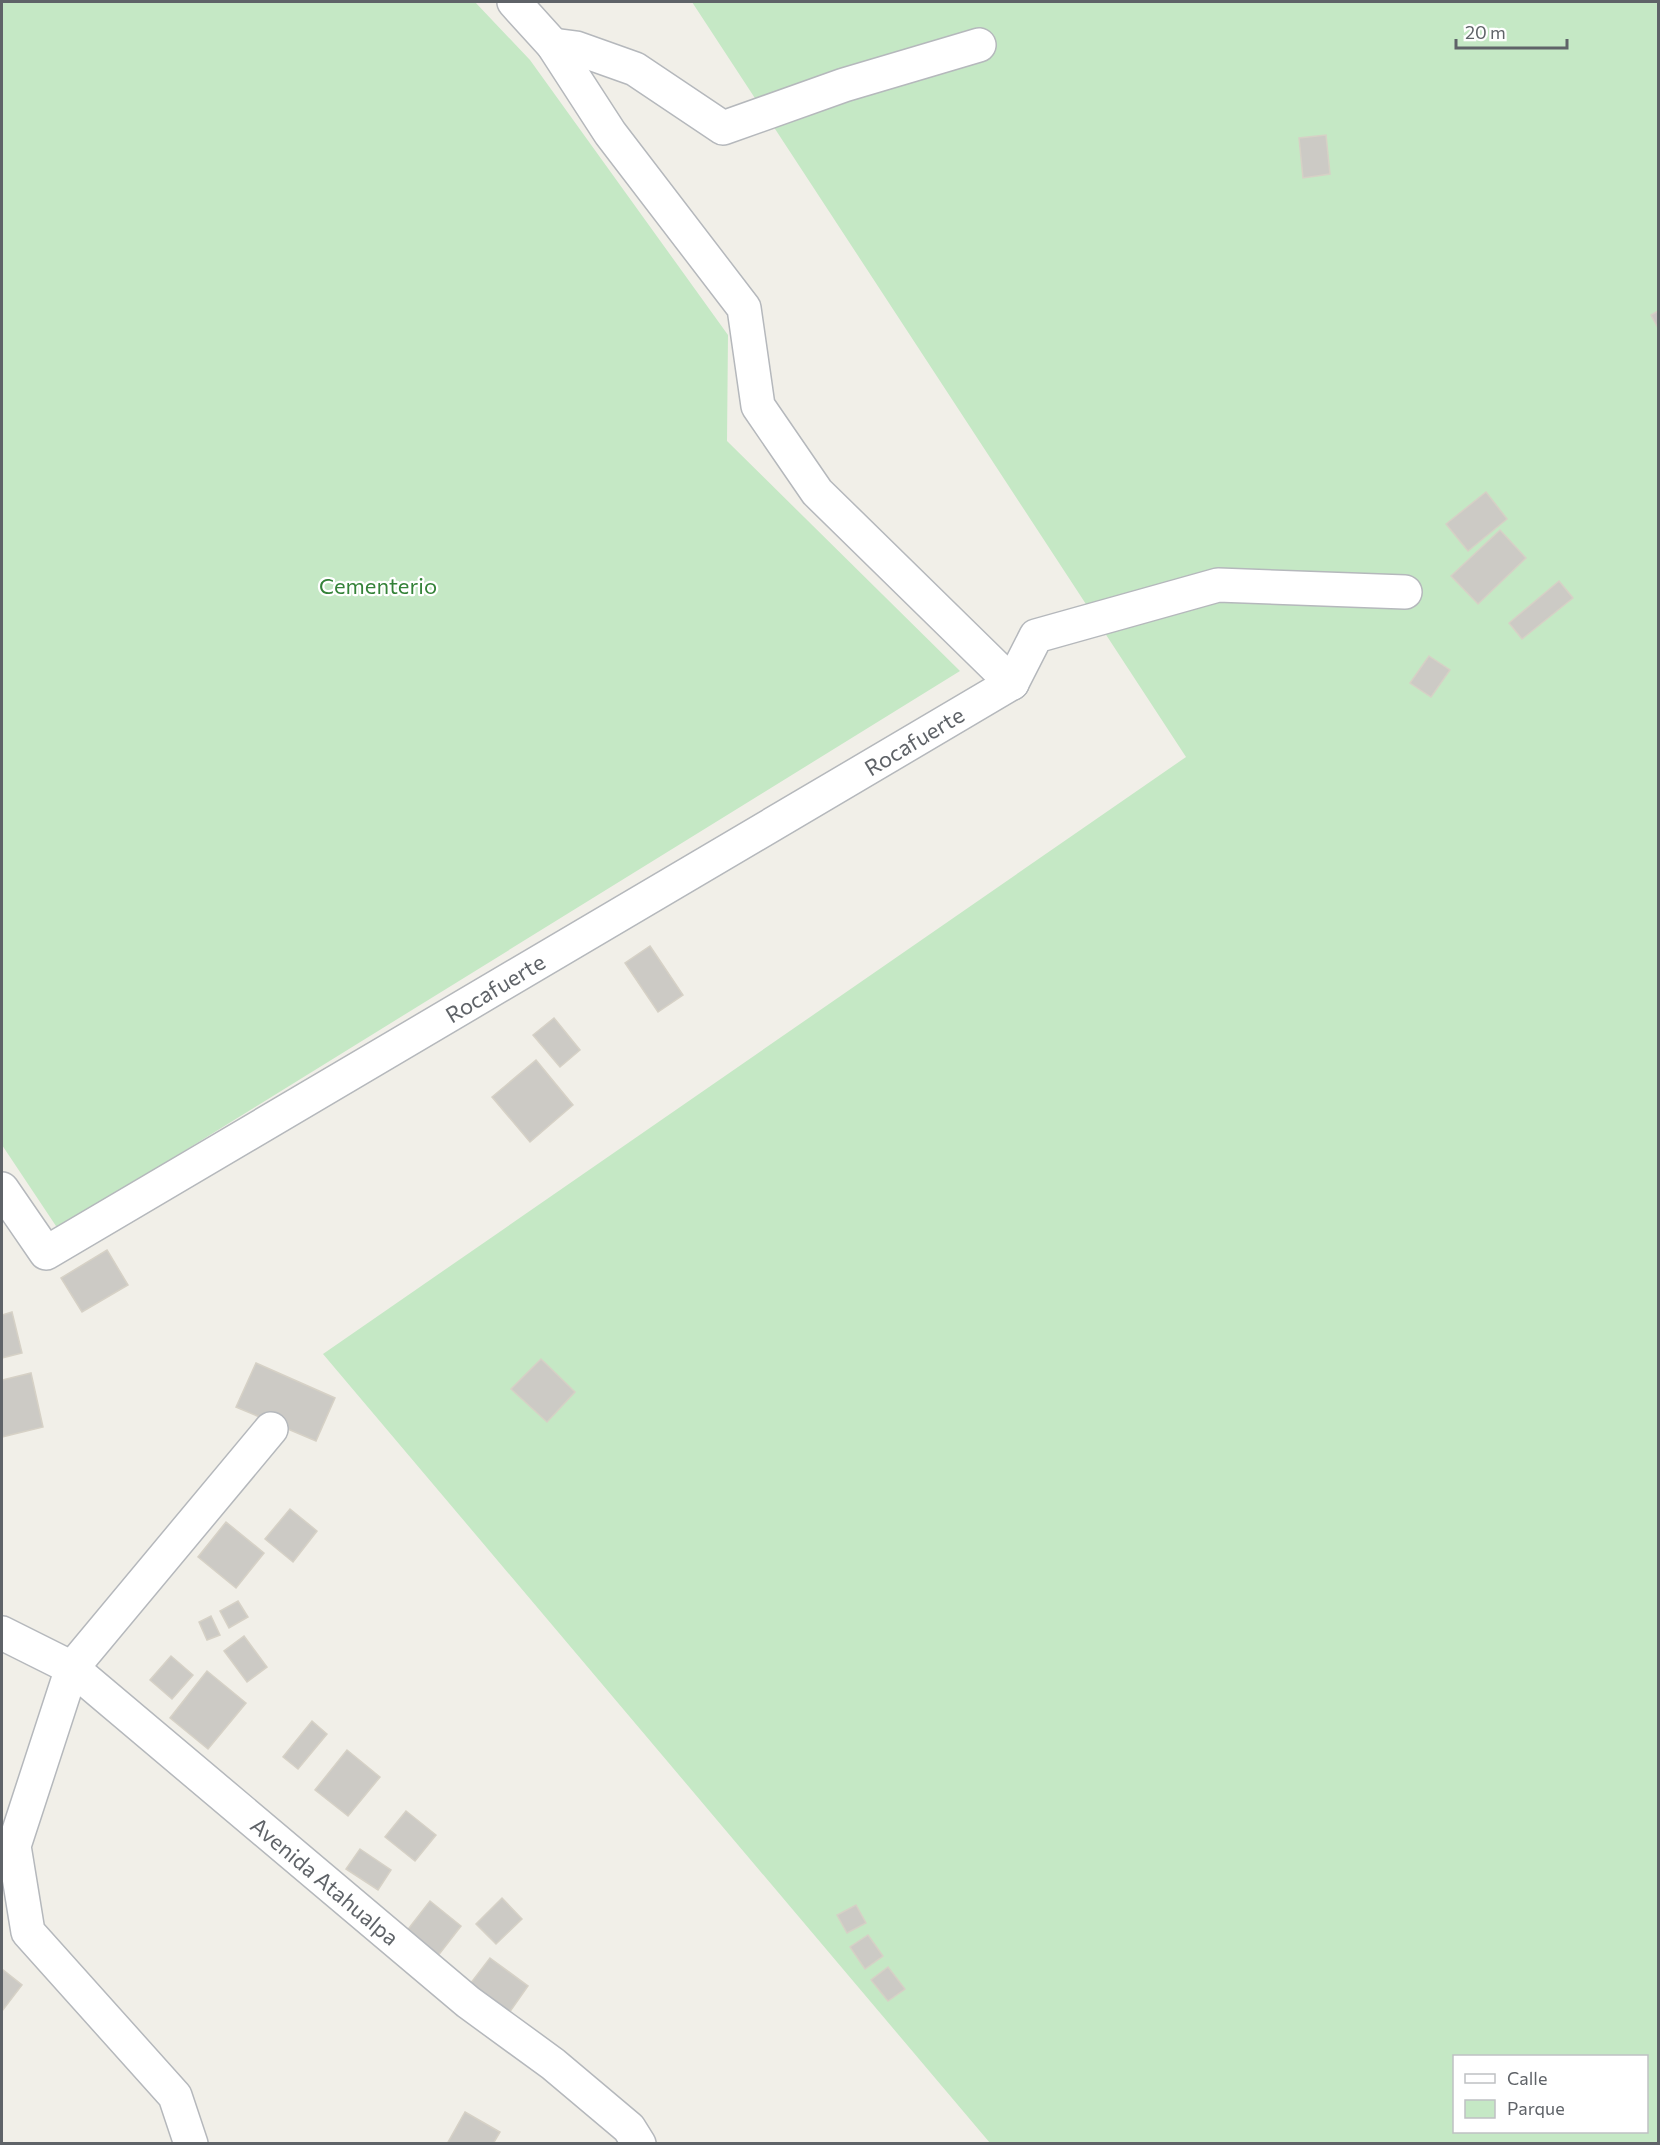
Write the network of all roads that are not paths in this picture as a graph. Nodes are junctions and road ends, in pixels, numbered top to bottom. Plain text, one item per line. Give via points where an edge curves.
1 (514, 2) edge
2 (553, 45) junction
3 (979, 45) dead end
4 (1406, 592) dead end
5 (1012, 683) junction
6 (2, 1189) edge
7 (271, 1429) dead end
8 (2, 1633) edge
9 (72, 1668) junction
10 (191, 2144) edge
11 (639, 2144) edge

1 - 2 street
2 - 3 street via 576,48 635,69 723,128 844,85
2 - 5 street via 610,133 744,308 758,406 817,492
4 - 5 street via 1218,585 1036,636
5 - 6 street, Rocafuerte via 46,1253
7 - 9 street
8 - 9 street, Avenida Atahualpa
9 - 10 street via 14,1846 28,1932 175,2096
9 - 11 street, Avenida Atahualpa via 468,2002 554,2064 629,2128

